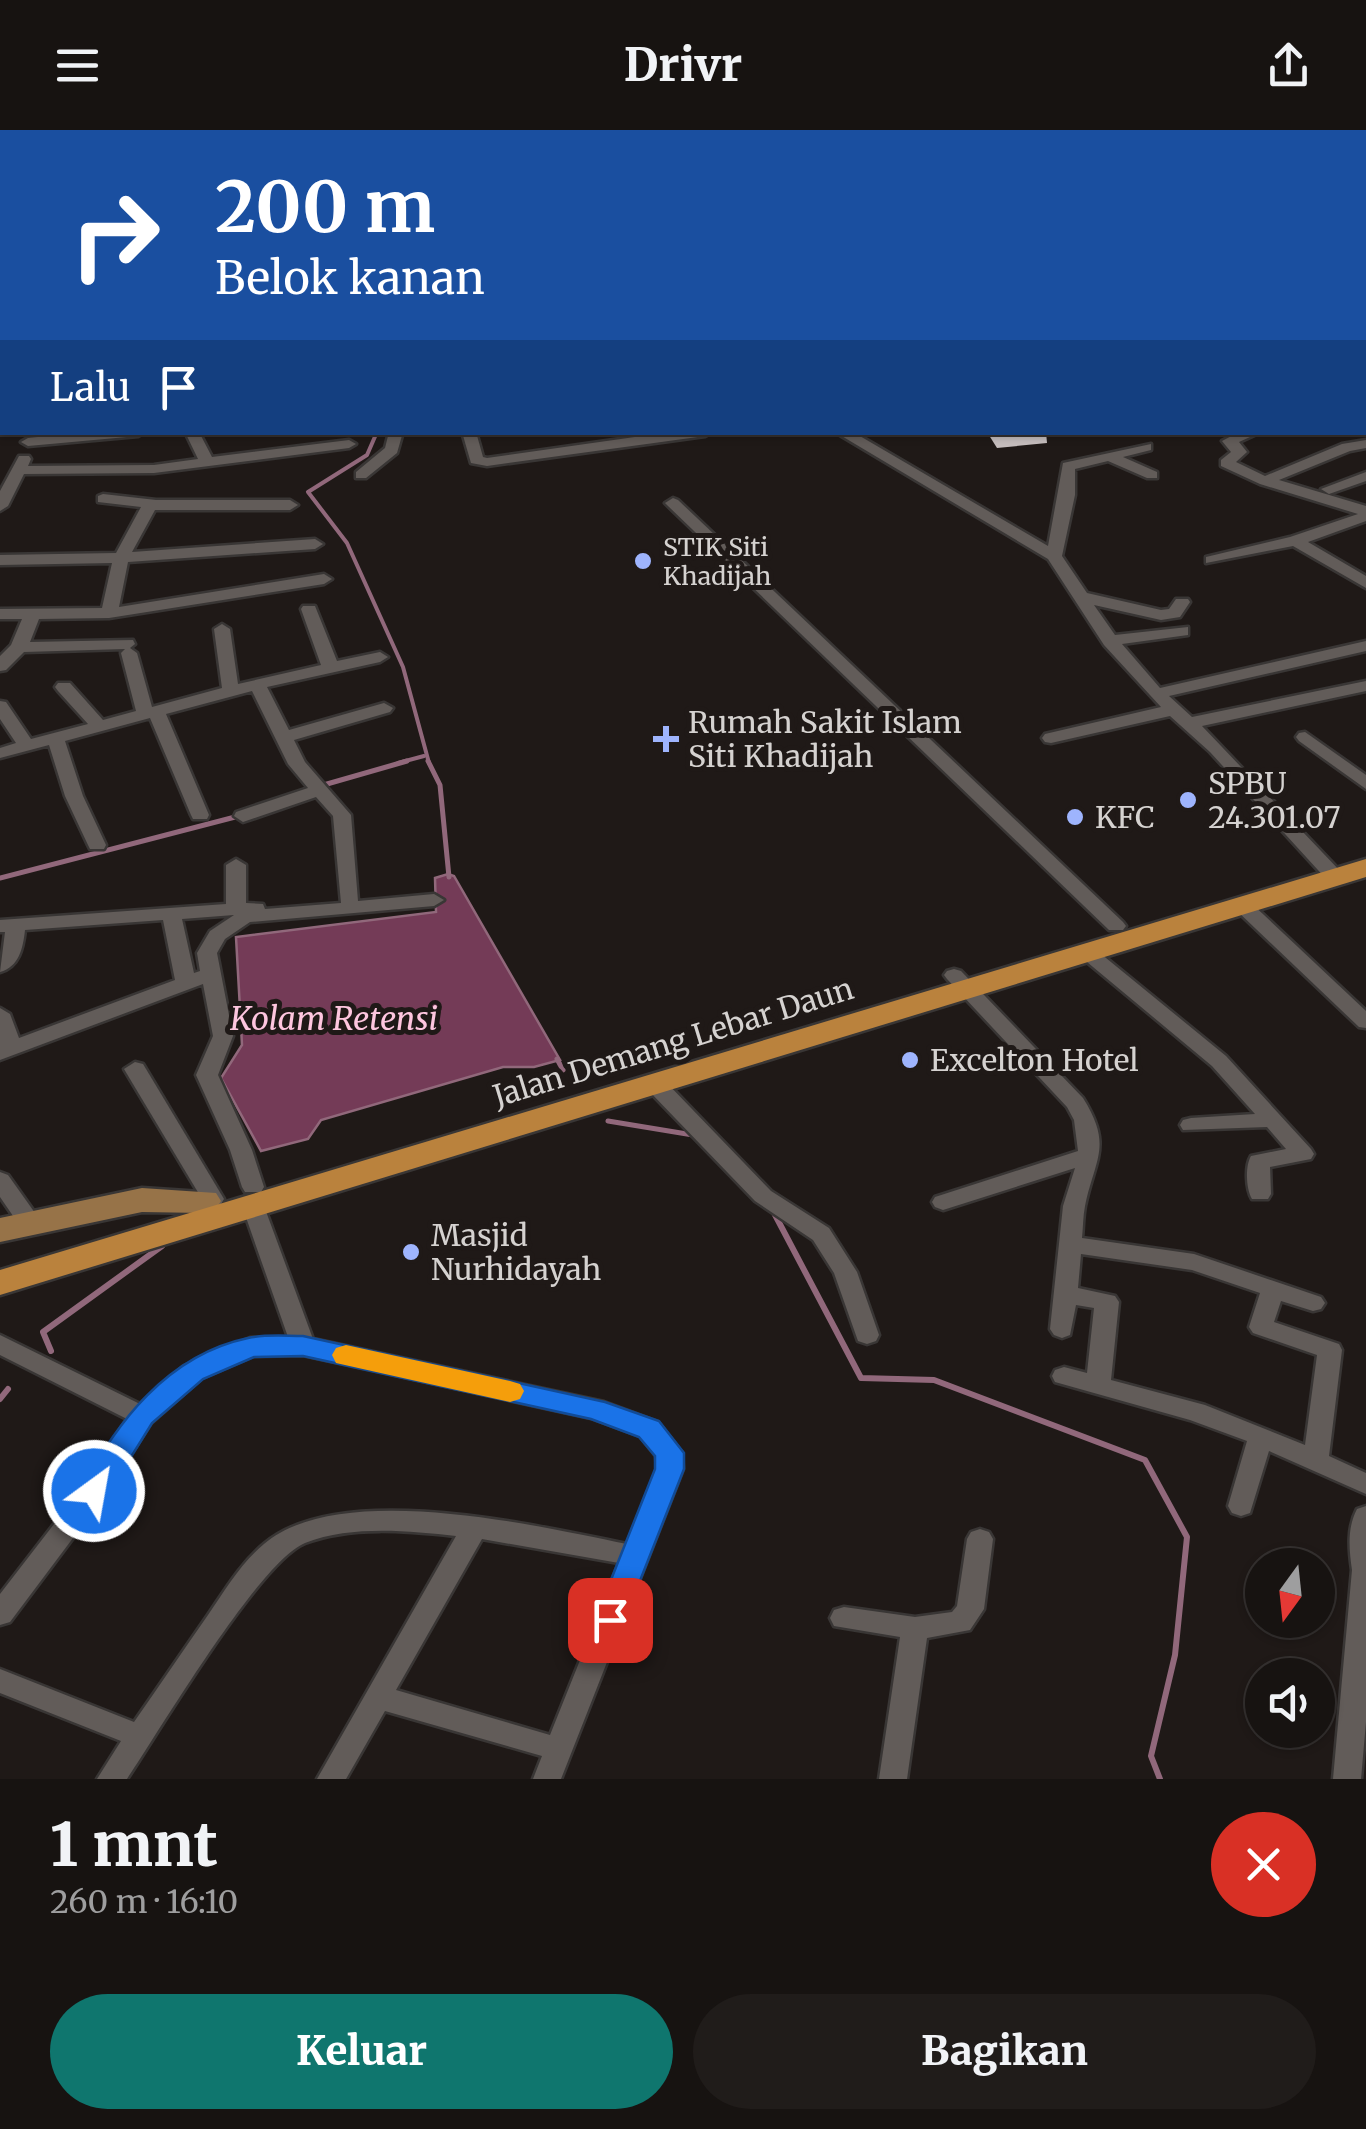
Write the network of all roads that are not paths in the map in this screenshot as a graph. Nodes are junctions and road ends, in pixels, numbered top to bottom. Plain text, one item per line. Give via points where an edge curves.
1 (72, 435) edge
2 (193, 435) edge
3 (395, 435) edge
4 (470, 435) edge
5 (683, 435) edge
6 (847, 435) edge
7 (1246, 435) edge
8 (28, 437) edge
9 (349, 444) dead end
10 (1366, 444) edge
11 (1146, 448) dead end
12 (1109, 456) junction
13 (206, 461) junction
14 (0, 466) edge
15 (21, 468) junction
16 (360, 474) dead end
17 (1152, 475) dead end
18 (1366, 476) edge
19 (1265, 482) junction
20 (157, 485) dead end
21 (1330, 490) dead end
22 (673, 503) dead end
23 (1, 505) edge
24 (290, 505) dead end
25 (102, 506) dead end
26 (148, 507) junction
27 (1366, 514) edge
28 (1295, 540) junction
29 (316, 544) dead end
30 (1054, 556) junction
31 (122, 558) junction
32 (0, 560) edge
33 (1212, 560) dead end
34 (324, 579) dead end
35 (1366, 583) edge
36 (1081, 597) junction
37 (1182, 602) dead end
38 (310, 608) dead end
39 (109, 613) junction
40 (0, 614) edge
41 (33, 614) junction
42 (222, 628) dead end
43 (1182, 631) dead end
44 (1110, 640) junction
45 (1366, 646) edge
46 (19, 647) junction
47 (380, 656) dead end
48 (0, 666) edge
49 (332, 668) junction
50 (257, 684) junction
51 (1366, 686) edge
52 (64, 687) dead end
53 (231, 691) junction
54 (1156, 694) junction
55 (0, 706) edge
56 (384, 708) dead end
57 (1172, 710) junction
58 (150, 712) junction
59 (1189, 723) junction
60 (99, 726) junction
61 (55, 737) junction
62 (1305, 737) dead end
63 (282, 738) junction
64 (1051, 738) dead end
65 (26, 745) junction
66 (0, 754) edge
67 (1366, 784) edge
68 (318, 789) junction
69 (200, 815) dead end
70 (243, 816) dead end
71 (97, 845) dead end
72 (1366, 850) edge
73 (236, 866) dead end
74 (1340, 870) edge
75 (392, 896) dead end
76 (349, 900) junction
77 (434, 900) dead end
78 (1242, 906) junction
79 (236, 910) junction
80 (172, 914) junction
81 (8, 925) edge
82 (1116, 926) junction
83 (1088, 952) junction
84 (0, 966) edge
85 (211, 974) junction
86 (960, 982) junction
87 (186, 984) junction
88 (0, 1014) edge
89 (1366, 1022) edge
90 (6, 1051) edge
91 (135, 1069) dead end
92 (657, 1086) junction
93 (1272, 1120) junction
94 (1191, 1125) dead end
95 (1090, 1155) junction
96 (0, 1180) edge
97 (1260, 1194) dead end
98 (253, 1196) junction
99 (209, 1200) junction
100 (944, 1202) dead end
101 (16, 1228) edge
102 (1072, 1244) junction
103 (0, 1263) edge
104 (0, 1283) edge
105 (1274, 1288) junction
106 (1068, 1295) junction
107 (1313, 1303) dead end
108 (1062, 1330) dead end
109 (867, 1335) dead end
110 (0, 1344) edge
111 (303, 1346) junction
112 (1064, 1376) dead end
113 (1098, 1383) junction
114 (142, 1416) junction
115 (1261, 1436) junction
116 (1316, 1459) junction
117 (1366, 1484) edge
118 (1241, 1506) dead end
119 (1366, 1516) edge
120 (475, 1527) junction
121 (980, 1539) dead end
122 (637, 1556) junction
123 (1366, 1570) edge
124 (0, 1614) edge
125 (844, 1618) dead end
126 (915, 1628) junction
127 (0, 1681) edge
128 (378, 1697) junction
129 (139, 1736) junction
130 (558, 1749) junction
131 (111, 1779) edge
132 (331, 1779) edge
133 (547, 1779) edge
134 (893, 1779) edge
135 (1346, 1779) edge

1 - 8 street
2 - 13 street
3 - 16 street via 392,450
4 - 5 street via 476,460 487,462
6 - 30 street
7 - 19 street via 1229,442 1240,452 1226,462
8 - 15 street
9 - 13 street
10 - 19 street
11 - 12 street
12 - 17 street
12 - 30 street via 1068,466
13 - 15 street via 108,472
14 - 15 street
15 - 23 street
18 - 21 street
19 - 27 street
20 - 26 street
22 - 82 street
24 - 26 street
25 - 26 street
26 - 31 street
27 - 28 street
28 - 33 street
28 - 35 street
29 - 31 street
30 - 36 street
31 - 32 street
31 - 39 street
34 - 39 street
36 - 37 street via 1162,615 1174,614
36 - 44 street
38 - 49 street
39 - 41 street
40 - 41 street
41 - 46 street
42 - 53 street
43 - 44 street
44 - 54 street
45 - 54 street
46 - 48 street
46 - 58 street via 128,648
47 - 49 street
49 - 50 street
50 - 53 street
50 - 63 street
51 - 59 street
52 - 60 street
53 - 58 street
54 - 57 street
55 - 65 street
56 - 63 street
57 - 59 street
57 - 64 street
58 - 60 street
58 - 69 street
59 - 74 street
60 - 61 street
61 - 65 street
61 - 71 street
62 - 67 street
63 - 68 street
65 - 66 street
68 - 70 street
68 - 76 street via 342,815
72 - 74 highway, Jalan Demang Lebar Daun
73 - 79 street
74 - 78 highway, Jalan Demang Lebar Daun
74 - 82 highway, Jalan Demang Lebar Daun
75 - 76 street
76 - 79 street
77 - 85 street via 245,917 210,943
78 - 83 highway, Jalan Demang Lebar Daun
78 - 89 street
79 - 80 street
80 - 81 street
80 - 87 street
81 - 84 street via 13,950
82 - 86 highway, Jalan Demang Lebar Daun
83 - 86 highway, Jalan Demang Lebar Daun
83 - 93 street via 1219,1061
85 - 87 street
85 - 98 street via 223,1036 207,1074 242,1150
86 - 92 highway, Jalan Demang Lebar Daun
86 - 95 street via 1075,1103
86 - 98 highway, Jalan Demang Lebar Daun
87 - 90 street
88 - 90 street
91 - 99 street
92 - 98 highway, Jalan Demang Lebar Daun
92 - 109 street via 764,1196 821,1234 845,1272
93 - 94 street
93 - 97 street via 1303,1154 1259,1161
95 - 100 street
95 - 102 street via 1074,1206
96 - 101 street
98 - 99 highway, Jalan Demang Lebar Daun
98 - 104 highway, Jalan Demang Lebar Daun
98 - 111 street
99 - 101 main road via 142,1200
99 - 103 highway, Jalan Demang Lebar Daun
102 - 105 street via 1194,1262
102 - 106 street
105 - 107 street
105 - 116 street via 1262,1327 1330,1350
106 - 108 street
106 - 113 street via 1108,1306
110 - 114 street
111 - 114 street via 250,1347 224,1357 193,1372
111 - 122 street via 595,1409 649,1429 669,1453 670,1469
112 - 113 street
113 - 115 street
114 - 124 street
115 - 116 street
115 - 118 street
116 - 117 street
119 - 123 street
120 - 122 street
120 - 128 street
120 - 129 street via 344,1521 294,1536 245,1582
121 - 126 street via 967,1616
122 - 130 street
123 - 135 street
125 - 126 street
126 - 134 street
127 - 129 street
128 - 130 street
128 - 132 street
129 - 131 street
130 - 133 street

